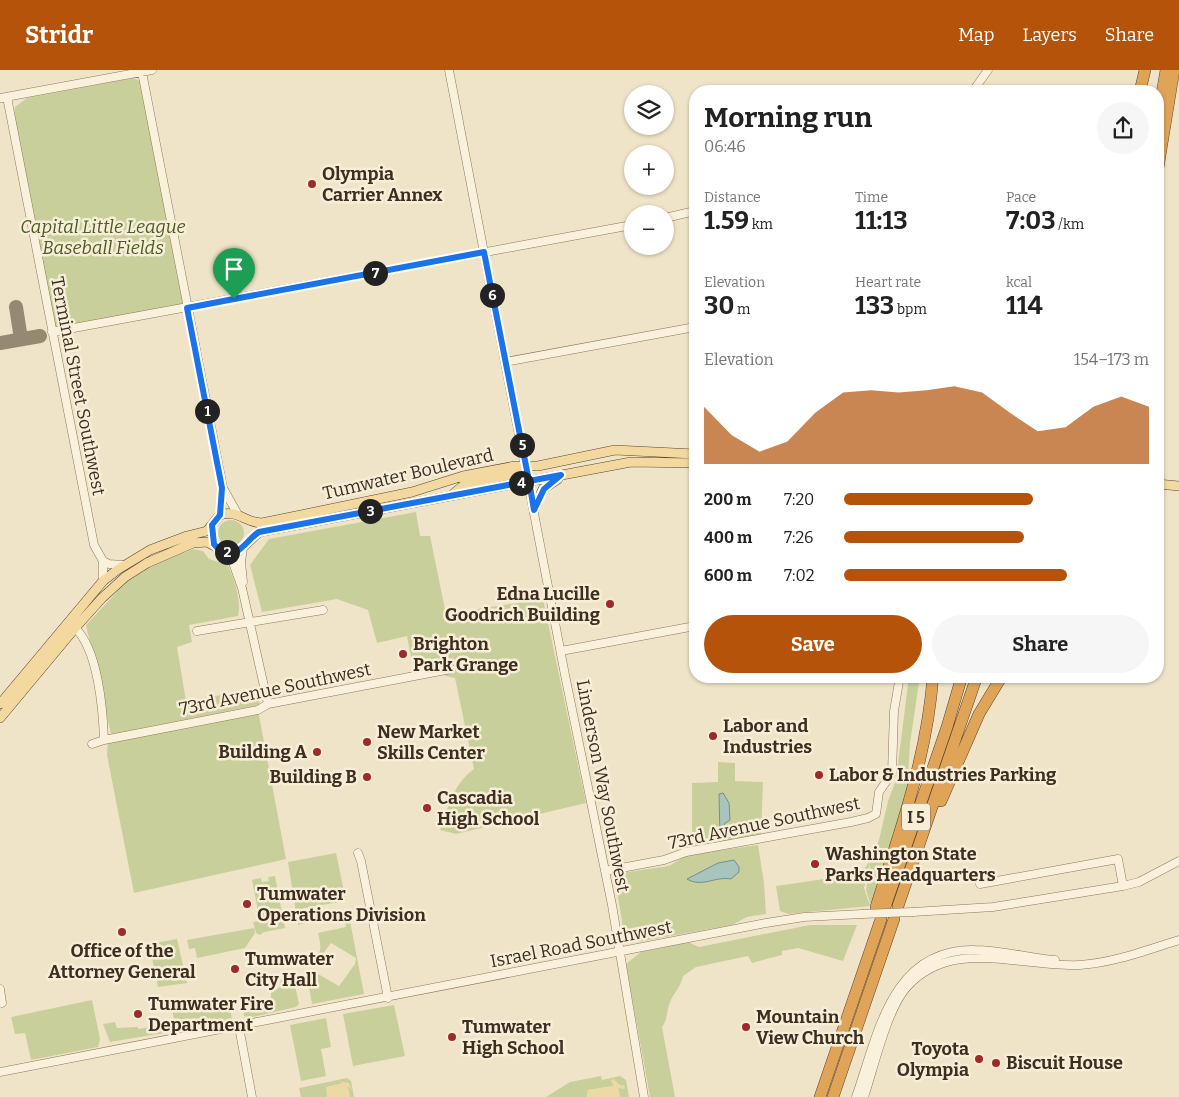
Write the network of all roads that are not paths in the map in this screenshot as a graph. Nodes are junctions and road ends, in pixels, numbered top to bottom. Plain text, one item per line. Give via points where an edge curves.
1 (152, 70) edge
2 (449, 70) edge
3 (988, 70) edge
4 (1147, 70) edge
5 (1166, 70) edge
6 (1174, 70) edge
7 (142, 72) junction
8 (977, 85) edge
9 (1142, 85) edge
10 (1146, 85) edge
11 (1163, 85) edge
12 (3, 97) edge
13 (1164, 131) edge
14 (689, 212) edge
15 (674, 216) edge
16 (624, 226) edge
17 (484, 252) junction
18 (187, 308) junction
19 (689, 328) edge
20 (52, 332) junction
21 (506, 362) junction
22 (689, 454) edge
23 (689, 462) edge
24 (526, 468) junction
25 (561, 475) junction
26 (529, 481) junction
27 (1164, 485) edge
28 (1179, 486) edge
29 (222, 488) junction
30 (450, 496) junction
31 (534, 510) junction
32 (237, 513) junction
33 (220, 515) junction
34 (248, 520) junction
35 (212, 525) junction
36 (250, 540) junction
37 (216, 546) junction
38 (243, 548) junction
39 (226, 552) junction
40 (103, 561) junction
41 (123, 565) junction
42 (103, 582) junction
43 (242, 588) junction
44 (323, 610) dead end
45 (250, 621) junction
46 (689, 627) edge
47 (75, 628) junction
48 (197, 630) dead end
49 (561, 651) junction
50 (452, 669) dead end
51 (899, 683) edge
52 (933, 683) edge
53 (960, 683) edge
54 (975, 683) edge
55 (998, 683) edge
56 (0, 704) edge
57 (268, 704) junction
58 (0, 718) edge
59 (104, 740) junction
60 (92, 744) dead end
61 (358, 853) dead end
62 (1179, 860) edge
63 (605, 871) junction
64 (980, 884) dead end
65 (1123, 886) junction
66 (902, 895) junction
67 (898, 906) dead end
68 (894, 919) dead end
69 (877, 920) dead end
70 (1179, 940) edge
71 (619, 952) junction
72 (1104, 960) junction
73 (0, 990) edge
74 (388, 998) junction
75 (2, 1003) dead end
76 (239, 1027) junction
77 (0, 1072) edge
78 (252, 1097) edge
79 (644, 1097) edge
80 (820, 1097) edge
81 (833, 1097) edge
82 (856, 1097) edge
83 (864, 1097) edge

1 - 7 street
2 - 17 street, Linderson Way Southwest
3 - 8 street
4 - 9 highway
4 - 10 highway
5 - 11 highway
6 - 13 highway
7 - 12 street
7 - 18 street
12 - 20 street, Terminal Street Southwest
14 - 15 street
16 - 17 street
17 - 18 street
17 - 21 street, Linderson Way Southwest
18 - 20 street
18 - 29 street
19 - 21 street
20 - 40 street, Terminal Street Southwest via 94,546
21 - 24 street, Linderson Way Southwest
22 - 24 main road, Tumwater Boulevard via 615,450
23 - 25 main road, Tumwater Boulevard via 631,462
24 - 26 street, Linderson Way Southwest
24 - 30 main road via 519,473 465,484
24 - 34 main road, Tumwater Boulevard via 514,466 463,476 412,492 262,523
25 - 26 main road, Tumwater Boulevard
25 - 31 main road via 544,489
26 - 30 main road, Tumwater Boulevard
26 - 31 street, Linderson Way Southwest
27 - 28 main road
29 - 32 street
29 - 33 street
30 - 36 main road, Tumwater Boulevard via 259,532
31 - 49 street, Linderson Way Southwest
32 - 33 main road
32 - 34 main road
33 - 35 main road
34 - 36 main road
35 - 37 main road
35 - 41 main road via 205,532 150,550
36 - 38 main road
37 - 39 main road
37 - 47 main road via 204,542 146,563 102,598
38 - 39 main road via 234,553
38 - 43 street
39 - 43 street
40 - 41 street
40 - 42 street, Terminal Street Southwest
41 - 42 main road
42 - 56 main road
43 - 45 street
44 - 45 street
45 - 48 street
45 - 57 street
46 - 49 street
47 - 58 main road
47 - 59 street via 84,635 90,651 103,716
49 - 63 street, Linderson Way Southwest
50 - 57 street, 73rd Avenue Southwest
51 - 63 street, 73rd Avenue Southwest via 894,711 892,773 879,792 876,814 851,822
52 - 53 highway, I 5 via 921,759 881,907
54 - 66 highway, I 5
55 - 66 highway via 972,729
57 - 59 street, 73rd Avenue Southwest via 258,710
59 - 60 street, 73rd Avenue Southwest
61 - 74 street
62 - 65 street, Israel Road Southwest via 1139,882
63 - 71 street, Linderson Way Southwest
64 - 65 street via 1118,859
65 - 71 street, Israel Road Southwest, bridge via 993,907 804,917
66 - 67 highway, I 5
68 - 81 highway
69 - 80 highway via 836,1037
70 - 72 street
71 - 74 street, Israel Road Southwest
71 - 79 street, Linderson Way Southwest
72 - 82 street via 1053,960 976,950 949,952 930,960 908,976 888,1004
72 - 83 street via 1055,966 965,957 932,967 913,980 899,999
73 - 75 street
74 - 76 street, Israel Road Southwest
76 - 77 street, Israel Road Southwest
76 - 78 street

